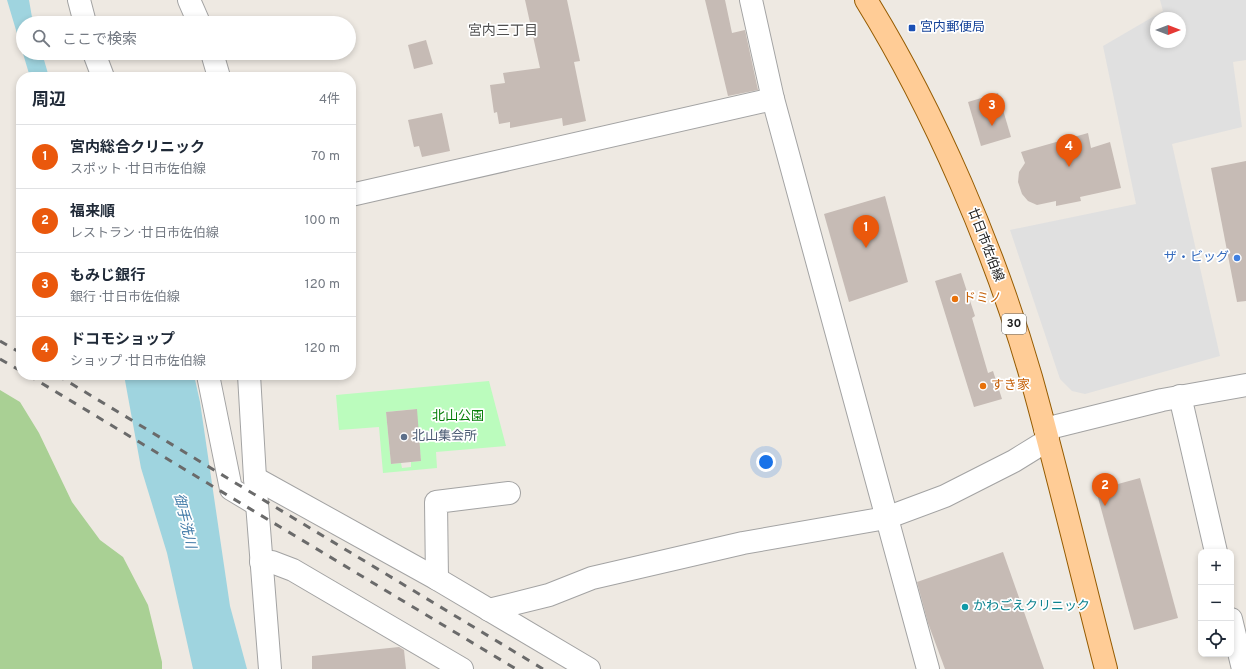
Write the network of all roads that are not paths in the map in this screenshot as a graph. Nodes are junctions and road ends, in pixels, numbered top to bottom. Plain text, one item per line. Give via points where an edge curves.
1 (78, 0) edge
2 (189, 0) edge
3 (751, 0) edge
4 (866, 0) edge
5 (83, 16) edge
6 (196, 16) edge
7 (97, 60) edge
8 (214, 60) edge
9 (101, 72) edge
10 (218, 72) edge
11 (773, 99) junction
12 (356, 194) edge
13 (209, 380) edge
14 (249, 380) edge
15 (1246, 385) edge
16 (1180, 396) junction
17 (1046, 435) junction
18 (254, 478) junction
19 (509, 493) dead end
20 (256, 504) junction
21 (886, 518) junction
22 (1215, 549) edge
23 (261, 562) junction
24 (437, 579) junction
25 (489, 610) junction
26 (1231, 621) edge
27 (270, 669) edge
28 (462, 669) edge
29 (589, 669) edge
30 (928, 669) edge
31 (1106, 669) edge
32 (1243, 669) edge

1 - 5 street
2 - 6 street
3 - 11 street
4 - 17 main road, 廿日市佐伯線 / 30 via 911,80 978,226 1031,376
7 - 9 street
8 - 10 street
11 - 12 street
11 - 21 street
13 - 20 street via 231,489
14 - 18 street
15 - 16 street
16 - 17 street
16 - 22 street
17 - 21 street via 1014,461 945,496
17 - 31 main road, 廿日市佐伯線 / 30
18 - 20 street
18 - 24 street
19 - 24 street via 436,502
20 - 23 street
21 - 25 street via 728,546 592,578 548,596
21 - 30 street
23 - 27 street
23 - 28 street via 272,562 293,570
24 - 25 street
25 - 29 street
26 - 32 street

